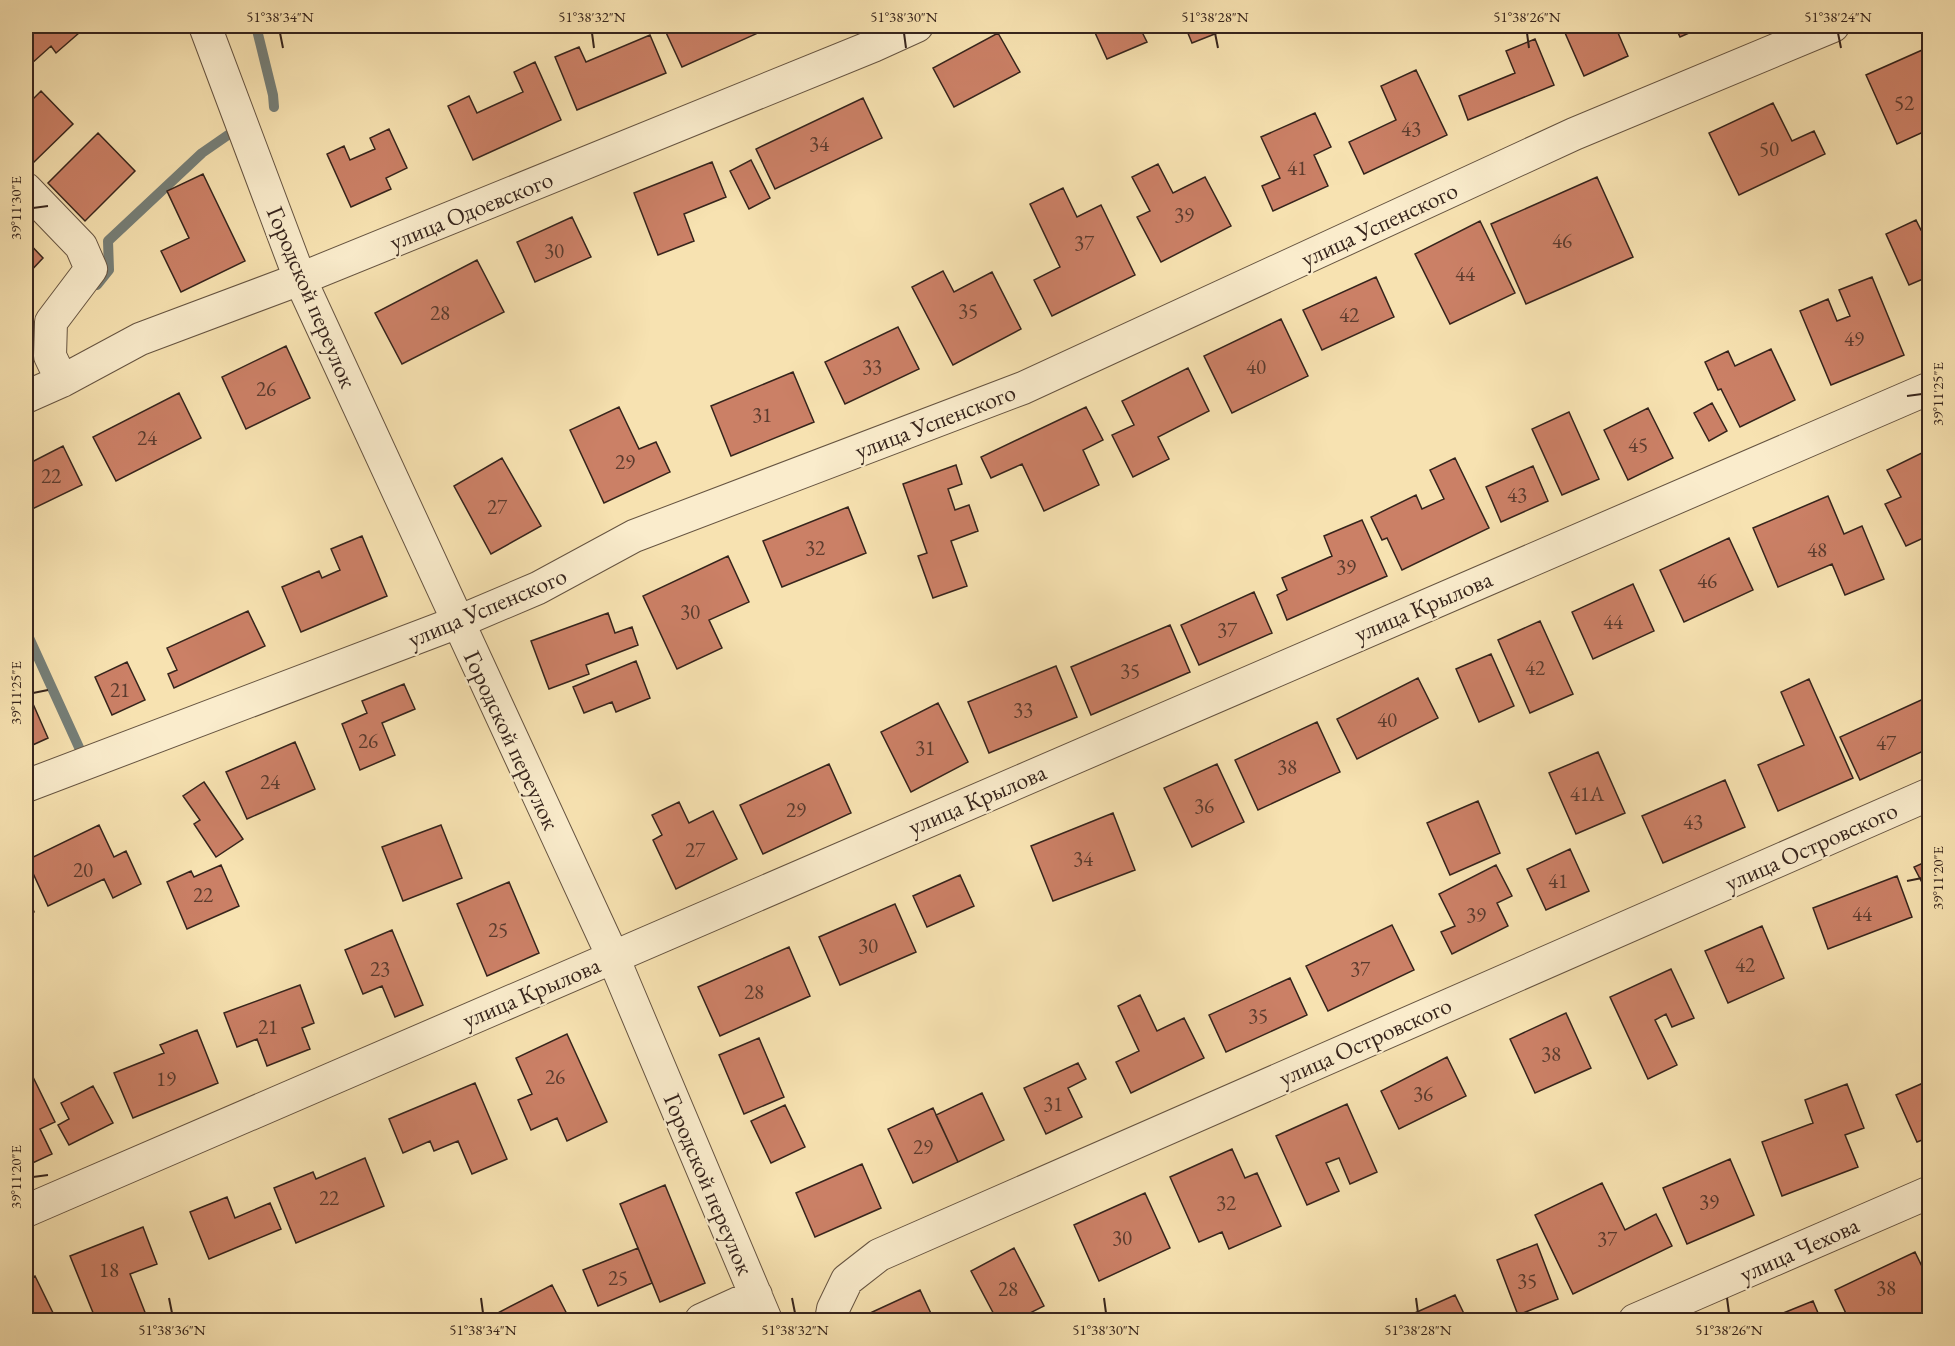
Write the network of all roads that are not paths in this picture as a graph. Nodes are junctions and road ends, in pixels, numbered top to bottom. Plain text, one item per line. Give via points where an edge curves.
1 (205, 26) edge
2 (917, 26) edge
3 (1833, 26) edge
4 (26, 189) edge
5 (300, 279) junction
6 (62, 381) junction
7 (1929, 388) edge
8 (26, 397) edge
9 (458, 622) junction
10 (26, 786) edge
11 (1929, 794) edge
12 (613, 957) junction
13 (1929, 1192) edge
14 (26, 1211) edge
15 (761, 1308) edge
16 (701, 1320) edge
17 (831, 1320) edge
18 (1635, 1320) edge

1 - 5 street, Городской переулок
2 - 5 street, улица Одоевского
3 - 9 street, улица Успенского via 1574,134 1023,388 634,536 538,588
4 - 6 street via 81,246 91,269 51,322 50,356
5 - 6 street, улица Одоевского via 140,339
5 - 9 street, Городской переулок
6 - 8 street, улица Одоевского
7 - 12 street, улица Крылова
9 - 10 street, улица Успенского
9 - 12 street, Городской переулок
11 - 17 street, улица Островского via 879,1255 847,1280
12 - 14 street, улица Крылова
12 - 15 street, Городской переулок
13 - 18 street, улица Чехова
15 - 16 street

